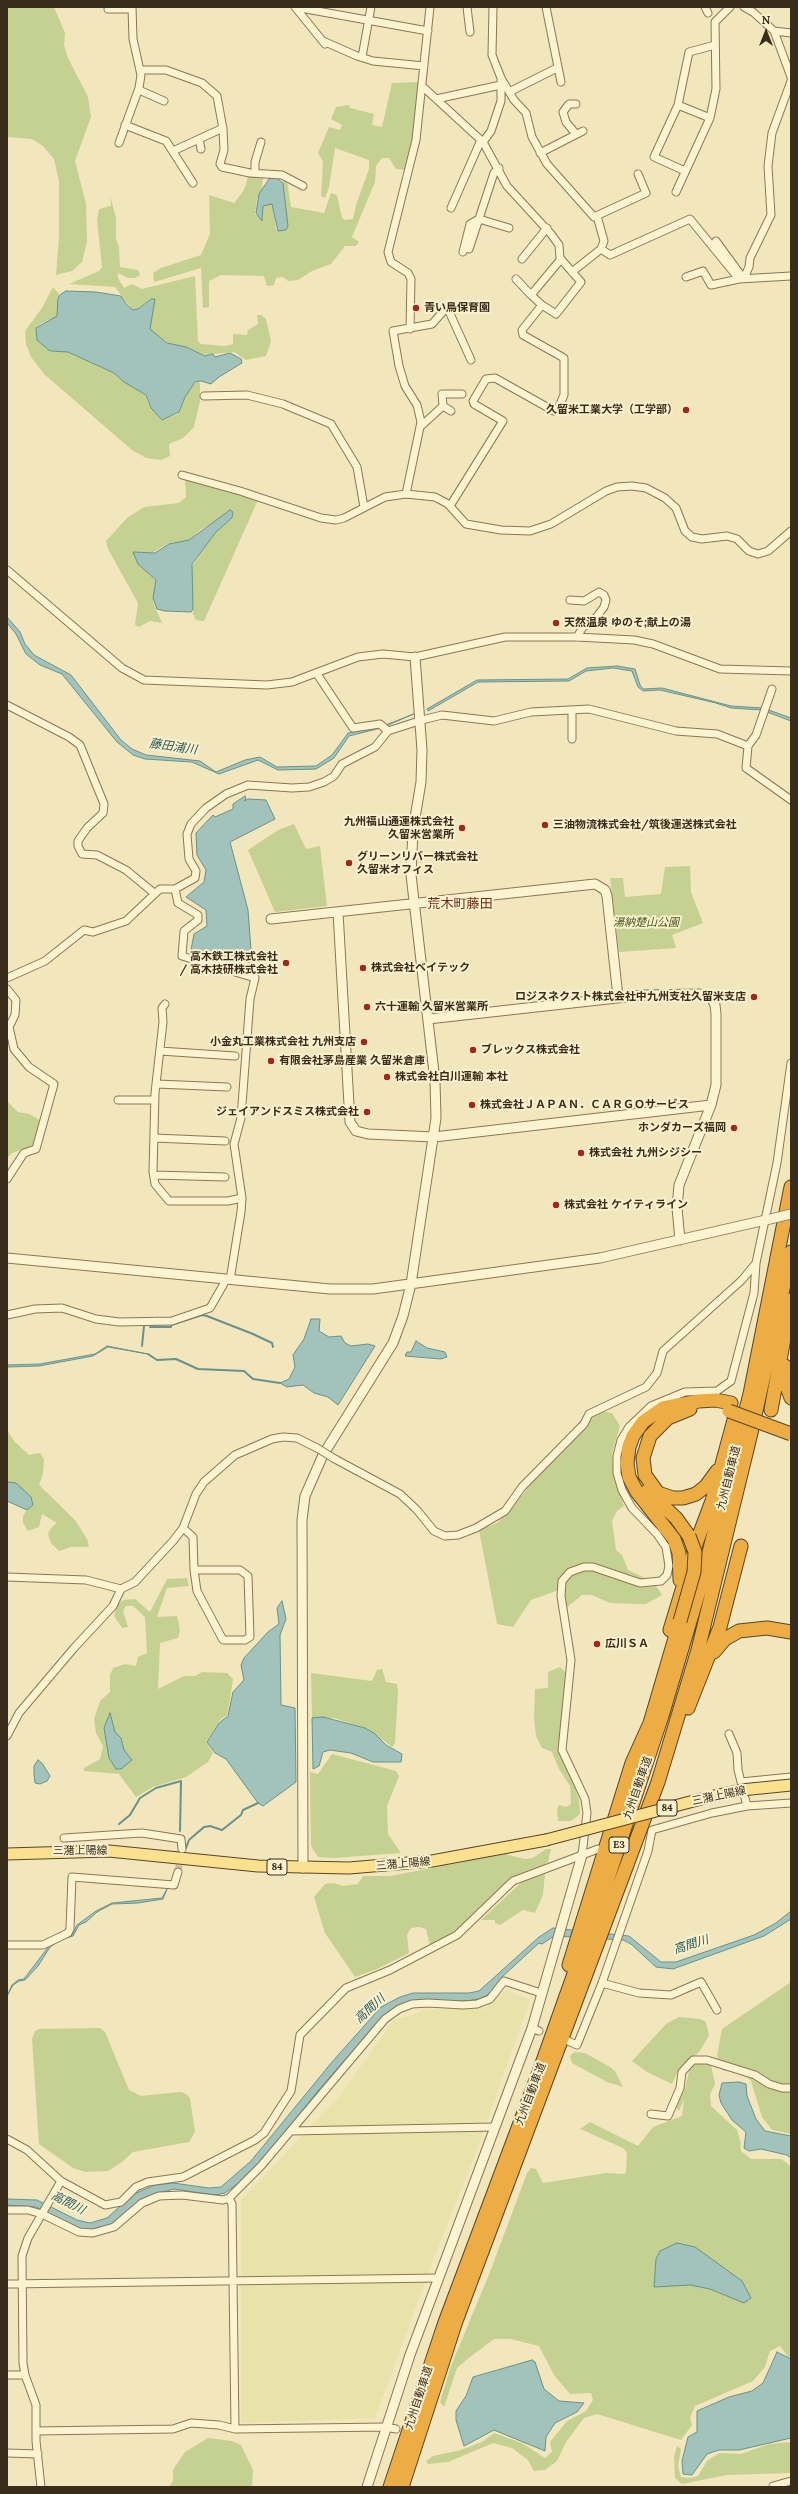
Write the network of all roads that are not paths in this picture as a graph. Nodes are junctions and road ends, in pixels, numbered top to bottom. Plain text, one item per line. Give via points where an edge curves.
1 (295, 7) edge
2 (371, 7) edge
3 (430, 7) edge
4 (467, 7) edge
5 (493, 7) edge
6 (546, 7) edge
7 (730, 7) edge
8 (744, 7) edge
9 (132, 8) edge
10 (108, 9) dead end
11 (369, 20) junction
12 (428, 31) junction
13 (774, 31) junction
14 (470, 32) dead end
15 (791, 33) edge
16 (715, 45) junction
17 (362, 57) junction
18 (424, 66) junction
19 (557, 68) junction
20 (140, 70) junction
21 (791, 78) edge
22 (501, 81) junction
23 (791, 81) edge
24 (561, 82) dead end
25 (422, 86) junction
26 (138, 90) junction
27 (509, 92) junction
28 (436, 99) junction
29 (164, 101) dead end
30 (576, 104) dead end
31 (678, 105) junction
32 (710, 118) junction
33 (124, 125) junction
34 (223, 128) junction
35 (199, 139) junction
36 (482, 141) junction
37 (261, 142) dead end
38 (119, 143) dead end
39 (201, 149) dead end
40 (173, 151) junction
41 (540, 153) junction
42 (499, 168) junction
43 (685, 171) junction
44 (255, 173) junction
45 (638, 174) dead end
46 (192, 183) dead end
47 (303, 186) dead end
48 (676, 192) dead end
49 (451, 208) dead end
50 (597, 216) junction
51 (479, 219) junction
52 (509, 228) dead end
53 (547, 228) junction
54 (716, 241) dead end
55 (601, 249) junction
56 (466, 251) dead end
57 (522, 259) dead end
58 (561, 259) junction
59 (572, 272) junction
60 (791, 276) edge
61 (686, 277) dead end
62 (516, 279) dead end
63 (741, 279) junction
64 (531, 295) junction
65 (542, 305) junction
66 (410, 329) junction
67 (471, 360) dead end
68 (462, 394) dead end
69 (204, 396) dead end
70 (442, 406) junction
71 (451, 411) dead end
72 (420, 427) junction
73 (182, 475) dead end
74 (406, 494) junction
75 (450, 506) junction
76 (364, 507) junction
77 (791, 531) edge
78 (7, 570) edge
79 (570, 600) dead end
80 (577, 637) junction
81 (416, 658) junction
82 (791, 671) edge
83 (317, 674) junction
84 (772, 689) dead end
85 (7, 705) edge
86 (572, 710) junction
87 (422, 720) junction
88 (385, 728) junction
89 (572, 739) dead end
90 (748, 746) junction
91 (791, 800) edge
92 (176, 889) junction
93 (154, 893) junction
94 (413, 904) junction
95 (338, 912) junction
96 (271, 919) dead end
97 (7, 978) edge
98 (7, 989) edge
99 (618, 997) junction
100 (165, 1004) dead end
101 (428, 1019) junction
102 (160, 1051) junction
103 (235, 1056) dead end
104 (791, 1063) edge
105 (157, 1084) junction
106 (227, 1087) dead end
107 (118, 1100) dead end
108 (155, 1100) junction
109 (711, 1105) junction
110 (434, 1137) junction
111 (154, 1138) junction
112 (225, 1141) dead end
113 (154, 1175) junction
114 (225, 1177) dead end
115 (7, 1179) edge
116 (791, 1187) edge
117 (242, 1198) junction
118 (791, 1214) edge
119 (768, 1220) junction
120 (680, 1240) junction
121 (791, 1252) edge
122 (7, 1258) edge
123 (756, 1263) junction
124 (228, 1280) junction
125 (410, 1284) junction
126 (791, 1300) edge
127 (766, 1304) junction
128 (7, 1314) edge
129 (786, 1334) junction
130 (791, 1398) edge
131 (677, 1406) junction
132 (730, 1407) junction
133 (772, 1410) dead end
134 (791, 1426) edge
135 (791, 1434) edge
136 (724, 1458) junction
137 (183, 1528) junction
138 (741, 1546) dead end
139 (194, 1570) junction
140 (7, 1577) edge
141 (121, 1589) junction
142 (677, 1602) junction
143 (791, 1632) edge
144 (662, 1659) dead end
145 (704, 1668) junction
146 (729, 1734) dead end
147 (7, 1736) edge
148 (791, 1777) edge
149 (658, 1782) junction
150 (741, 1782) junction
151 (791, 1785) edge
152 (791, 1803) edge
153 (747, 1806) junction
154 (64, 1838) dead end
155 (182, 1849) dead end
156 (598, 1849) dead end
157 (7, 1854) edge
158 (582, 1855) junction
159 (303, 1868) junction
160 (178, 1872) tunnel mouth
161 (7, 1945) edge
162 (602, 1983) junction
163 (541, 1993) junction
164 (717, 2010) dead end
165 (568, 2042) dead end
166 (538, 2075) junction
167 (791, 2088) edge
168 (651, 2114) dead end
169 (495, 2127) junction
170 (291, 2131) junction
171 (7, 2139) edge
172 (61, 2181) junction
173 (229, 2198) junction
174 (7, 2210) edge
175 (42, 2212) junction
176 (439, 2278) junction
177 (232, 2281) junction
178 (7, 2284) edge
179 (23, 2284) junction
180 (7, 2375) edge
181 (25, 2375) junction
182 (385, 2427) junction
183 (235, 2429) junction
184 (396, 2429) dead end
185 (36, 2431) junction
186 (7, 2454) edge
187 (38, 2454) junction
188 (791, 2481) edge
189 (773, 2486) edge
190 (41, 2487) edge
191 (367, 2487) edge
192 (390, 2487) edge
193 (402, 2487) edge

1 - 11 street
1 - 17 street via 324,42
2 - 11 street
3 - 12 street
4 - 14 street
5 - 22 street via 492,55
6 - 19 street
7 - 16 street via 715,22
8 - 13 street
9 - 10 street
9 - 20 street
11 - 12 street
11 - 17 street
12 - 18 street
13 - 15 street
13 - 21 street
16 - 31 street via 689,52
16 - 32 street via 716,89
17 - 18 street via 389,64
18 - 25 street
19 - 24 street
19 - 27 street
20 - 26 street
20 - 34 street via 166,70 202,83 217,96
22 - 27 street
22 - 28 street
22 - 36 street via 501,101 491,131
23 - 63 street via 772,133 768,166 771,215 750,258 749,267
25 - 28 street
25 - 66 street via 416,140 388,252 391,262 408,273 410,279
26 - 29 street
26 - 33 street
27 - 41 street via 526,113 532,137
28 - 36 street
30 - 41 street via 569,104 563,112 566,122 579,132
31 - 32 street
31 - 43 street via 654,157
32 - 43 street
33 - 38 street
33 - 40 street via 162,138
34 - 35 street
34 - 44 street via 224,150 220,164 222,167
35 - 39 street
35 - 40 street
36 - 42 street
36 - 49 street
37 - 44 street via 255,162
40 - 46 street
41 - 50 street via 578,200 594,217
42 - 51 street via 494,173
42 - 53 street via 507,186
43 - 48 street
44 - 47 street via 282,175
45 - 50 street via 646,193
50 - 55 street via 604,241
51 - 52 street
51 - 56 street via 470,224
53 - 57 street
53 - 58 street via 559,245
54 - 63 street
55 - 59 street
55 - 63 street via 610,255 690,219
58 - 59 street
58 - 64 street
59 - 65 street via 581,282 556,314
60 - 63 street
61 - 63 street via 703,270 711,284
62 - 64 street
64 - 65 street
65 - 75 street via 522,330 523,335 564,358 564,395 558,409 554,411 495,378 486,379 473,401 474,404 503,421
66 - 67 street via 432,324 447,308
66 - 72 street via 394,331 399,366 405,386 417,404
68 - 70 street via 442,394
69 - 76 street via 247,395 283,404 331,424 357,467
70 - 71 street
70 - 72 street
72 - 74 street
73 - 76 street via 321,518 344,518
74 - 75 street via 435,497
74 - 76 street via 385,497
75 - 77 street via 466,524 501,530 530,531 551,524 617,487 632,486 646,488 665,498 676,508 685,531 692,537 702,539 727,536 737,539 749,551 758,554 768,551
78 - 83 street via 122,668 144,680 267,685 292,682
79 - 80 street via 584,601 600,592 606,600 595,619 583,627
80 - 81 street via 506,637
80 - 82 street via 640,641 720,668
81 - 83 street via 383,654 358,657
81 - 87 street
83 - 88 street via 353,728
84 - 90 street via 756,735
85 - 93 street via 80,745 104,804 103,812 78,841 82,854 97,855 126,870
86 - 87 street via 531,712 494,721 442,715
86 - 89 street
86 - 90 street via 589,709 676,731 717,734
87 - 88 street
87 - 94 street via 420,782 411,850
88 - 92 street via 375,747 342,764 334,776 324,782 309,787 292,788 248,785 219,798 191,824 187,834 187,845 189,859 196,872 195,878
90 - 91 street via 746,768
92 - 93 street
92 - 117 street via 178,903 198,915 198,920 184,930 182,956 255,978 250,999 241,1118 234,1144
93 - 97 street via 126,921 93,932 84,930 45,961
94 - 95 street
94 - 99 street via 590,883 600,885 607,896
94 - 101 street
95 - 96 street
95 - 110 street via 352,1127 362,1134
98 - 115 street via 16,1000 15,1015 9,1027 14,1048 29,1067 54,1084 36,1150 24,1153
99 - 101 street
99 - 109 street via 700,994 712,999 715,1005 716,1085
100 - 102 street via 162,1008
101 - 110 street via 435,1081
102 - 103 street
102 - 105 street
104 - 119 street
105 - 106 street
105 - 108 street
107 - 108 street
108 - 111 street
109 - 110 street
109 - 120 street via 678,1185
110 - 125 street
111 - 112 street
111 - 113 street
113 - 114 street
113 - 117 street via 155,1184 169,1201 228,1201
116 - 127 highway, 九州自動車道 / E3
117 - 124 street
118 - 119 street, bridge
119 - 120 street
119 - 123 street
120 - 125 street via 600,1258
121 - 149 highway, 九州自動車道 / E3 via 752,1429 698,1650
122 - 124 street
123 - 137 street, bridge via 742,1280 663,1351 657,1373 646,1387 589,1414 584,1424 522,1487 505,1511 476,1528 458,1535 445,1536 434,1531 400,1494 297,1438 283,1437 272,1439 236,1455 204,1482 196,1494
123 - 158 street via 754,1293 731,1381 717,1390 685,1392 657,1402 638,1416 621,1440 617,1456 617,1473 622,1490 632,1508 657,1534 666,1548 669,1566 667,1575 661,1581 640,1583 593,1567 584,1567 570,1572 562,1581 561,1596 571,1660 562,1750 585,1799 587,1813
124 - 125 street via 351,1290
124 - 128 street via 210,1308 172,1321 119,1322 96,1319 62,1308
125 - 159 street via 403,1316 393,1343 323,1455 305,1496 302,1520
126 - 129 highway
127 - 136 highway
127 - 166 highway, 九州自動車道 / E3 via 750,1394 716,1530 678,1664 608,1881
129 - 130 highway via 784,1379
129 - 133 highway
131 - 132 highway via 715,1400
131 - 142 highway via 663,1408 643,1422 633,1436 627,1463 637,1492 674,1539 679,1553 680,1572
131 - 166 highway, bridge via 646,1430 636,1452 634,1465 642,1485 676,1518 689,1536 695,1552 694,1572 650,1723 632,1763 564,1979
132 - 134 highway via 754,1410
132 - 135 highway, bridge
132 - 136 highway via 690,1409 668,1418 650,1436 644,1449 643,1469 648,1481 658,1492 673,1498 683,1498 696,1494 706,1486
136 - 142 highway
137 - 139 street via 193,1537
137 - 141 street via 135,1582
138 - 145 highway via 720,1627
139 - 139 street via 197,1591 223,1640 245,1640 250,1637 248,1576 240,1570
140 - 141 street via 86,1580
141 - 147 street via 113,1606 19,1714
142 - 144 highway
143 - 145 highway via 767,1628 739,1631 718,1646
145 - 149 highway
146 - 150 street via 737,1752
148 - 150 street
149 - 193 highway, 九州自動車道 / E3 via 456,2321
150 - 153 street
151 - 159 main road, 三潴上陽線 / 84, bridge via 741,1790 546,1840 432,1862 349,1868
152 - 153 street
153 - 162 street via 652,1830 648,1851
154 - 155 street via 142,1833 165,1835 181,1838
156 - 158 street
157 - 159 main road, 三潴上陽線 / 84 via 110,1851
158 - 163 street
158 - 172 street via 513,1881 457,1935 390,1970 346,1988 300,2035 291,2091 264,2132 254,2140 183,2177 148,2182 136,2187 121,2202 114,2205 105,2205
160 - 161 street via 174,1885 72,1877 68,1932 43,1946
162 - 164 street via 639,1994 671,1995 701,1982
162 - 165 street via 577,2045
163 - 169 street via 536,2030
163 - 170 street via 504,1981 490,1999 477,2004 412,2004 399,2009 385,2019
166 - 192 highway, 九州自動車道 / E3 via 444,2325
167 - 168 street via 782,2088 755,2075 707,2060 694,2060 682,2072 680,2088 668,2116
169 - 170 street
169 - 176 street
170 - 173 street
171 - 172 street via 27,2150
172 - 175 street
173 - 175 street via 212,2200 182,2195 159,2196 142,2203 114,2227 93,2233 80,2232
173 - 177 street via 232,2204
174 - 175 street
175 - 179 street via 24,2248
176 - 177 street
176 - 182 street
177 - 179 street
177 - 183 street
178 - 179 street
179 - 181 street
180 - 181 street
181 - 185 street via 36,2405
182 - 183 street
182 - 184 street
182 - 191 street
183 - 185 street via 191,2423 172,2429
185 - 187 street
186 - 187 street
187 - 190 street
188 - 189 street

